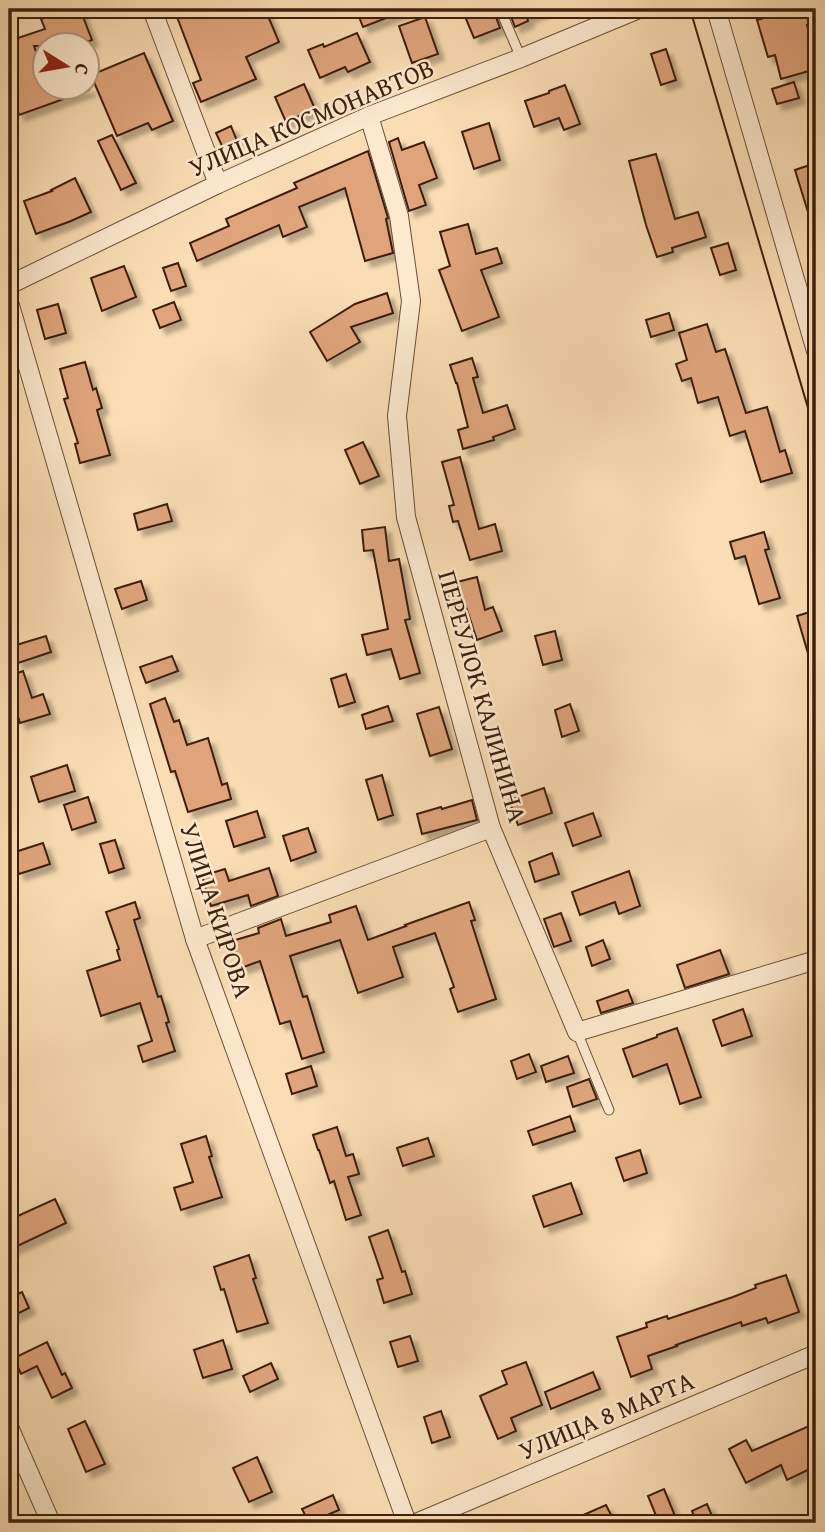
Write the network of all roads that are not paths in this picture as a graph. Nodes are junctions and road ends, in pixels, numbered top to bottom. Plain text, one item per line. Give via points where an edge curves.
1 (152, 9) edge
2 (500, 9) edge
3 (639, 9) edge
4 (716, 9) edge
5 (521, 58) junction
6 (369, 116) junction
7 (218, 184) junction
8 (9, 285) edge
9 (9, 302) edge
10 (816, 351) edge
11 (491, 828) junction
12 (195, 939) junction
13 (816, 960) edge
14 (577, 1032) junction
15 (609, 1110) dead end
16 (816, 1354) edge
17 (9, 1427) edge
18 (51, 1523) edge
19 (407, 1523) edge
20 (416, 1523) edge

1 - 7 street
2 - 5 lane
3 - 5 street, УЛИЦА КОСМОНАВТОВ
4 - 10 street
5 - 6 street, УЛИЦА КОСМОНАВТОВ
6 - 7 street, УЛИЦА КОСМОНАВТОВ
6 - 11 street, ПЕРЕУЛОК КАЛИНИНА via 399,216 411,301 397,416 406,517
7 - 8 street, УЛИЦА КОСМОНАВТОВ
9 - 12 street, УЛИЦА КИРОВА
11 - 12 street
11 - 14 street, ПЕРЕУЛОК КАЛИНИНА
12 - 19 street, УЛИЦА КИРОВА
13 - 14 street
14 - 15 lane
16 - 20 street, УЛИЦА 8 МАРТА
17 - 18 street

